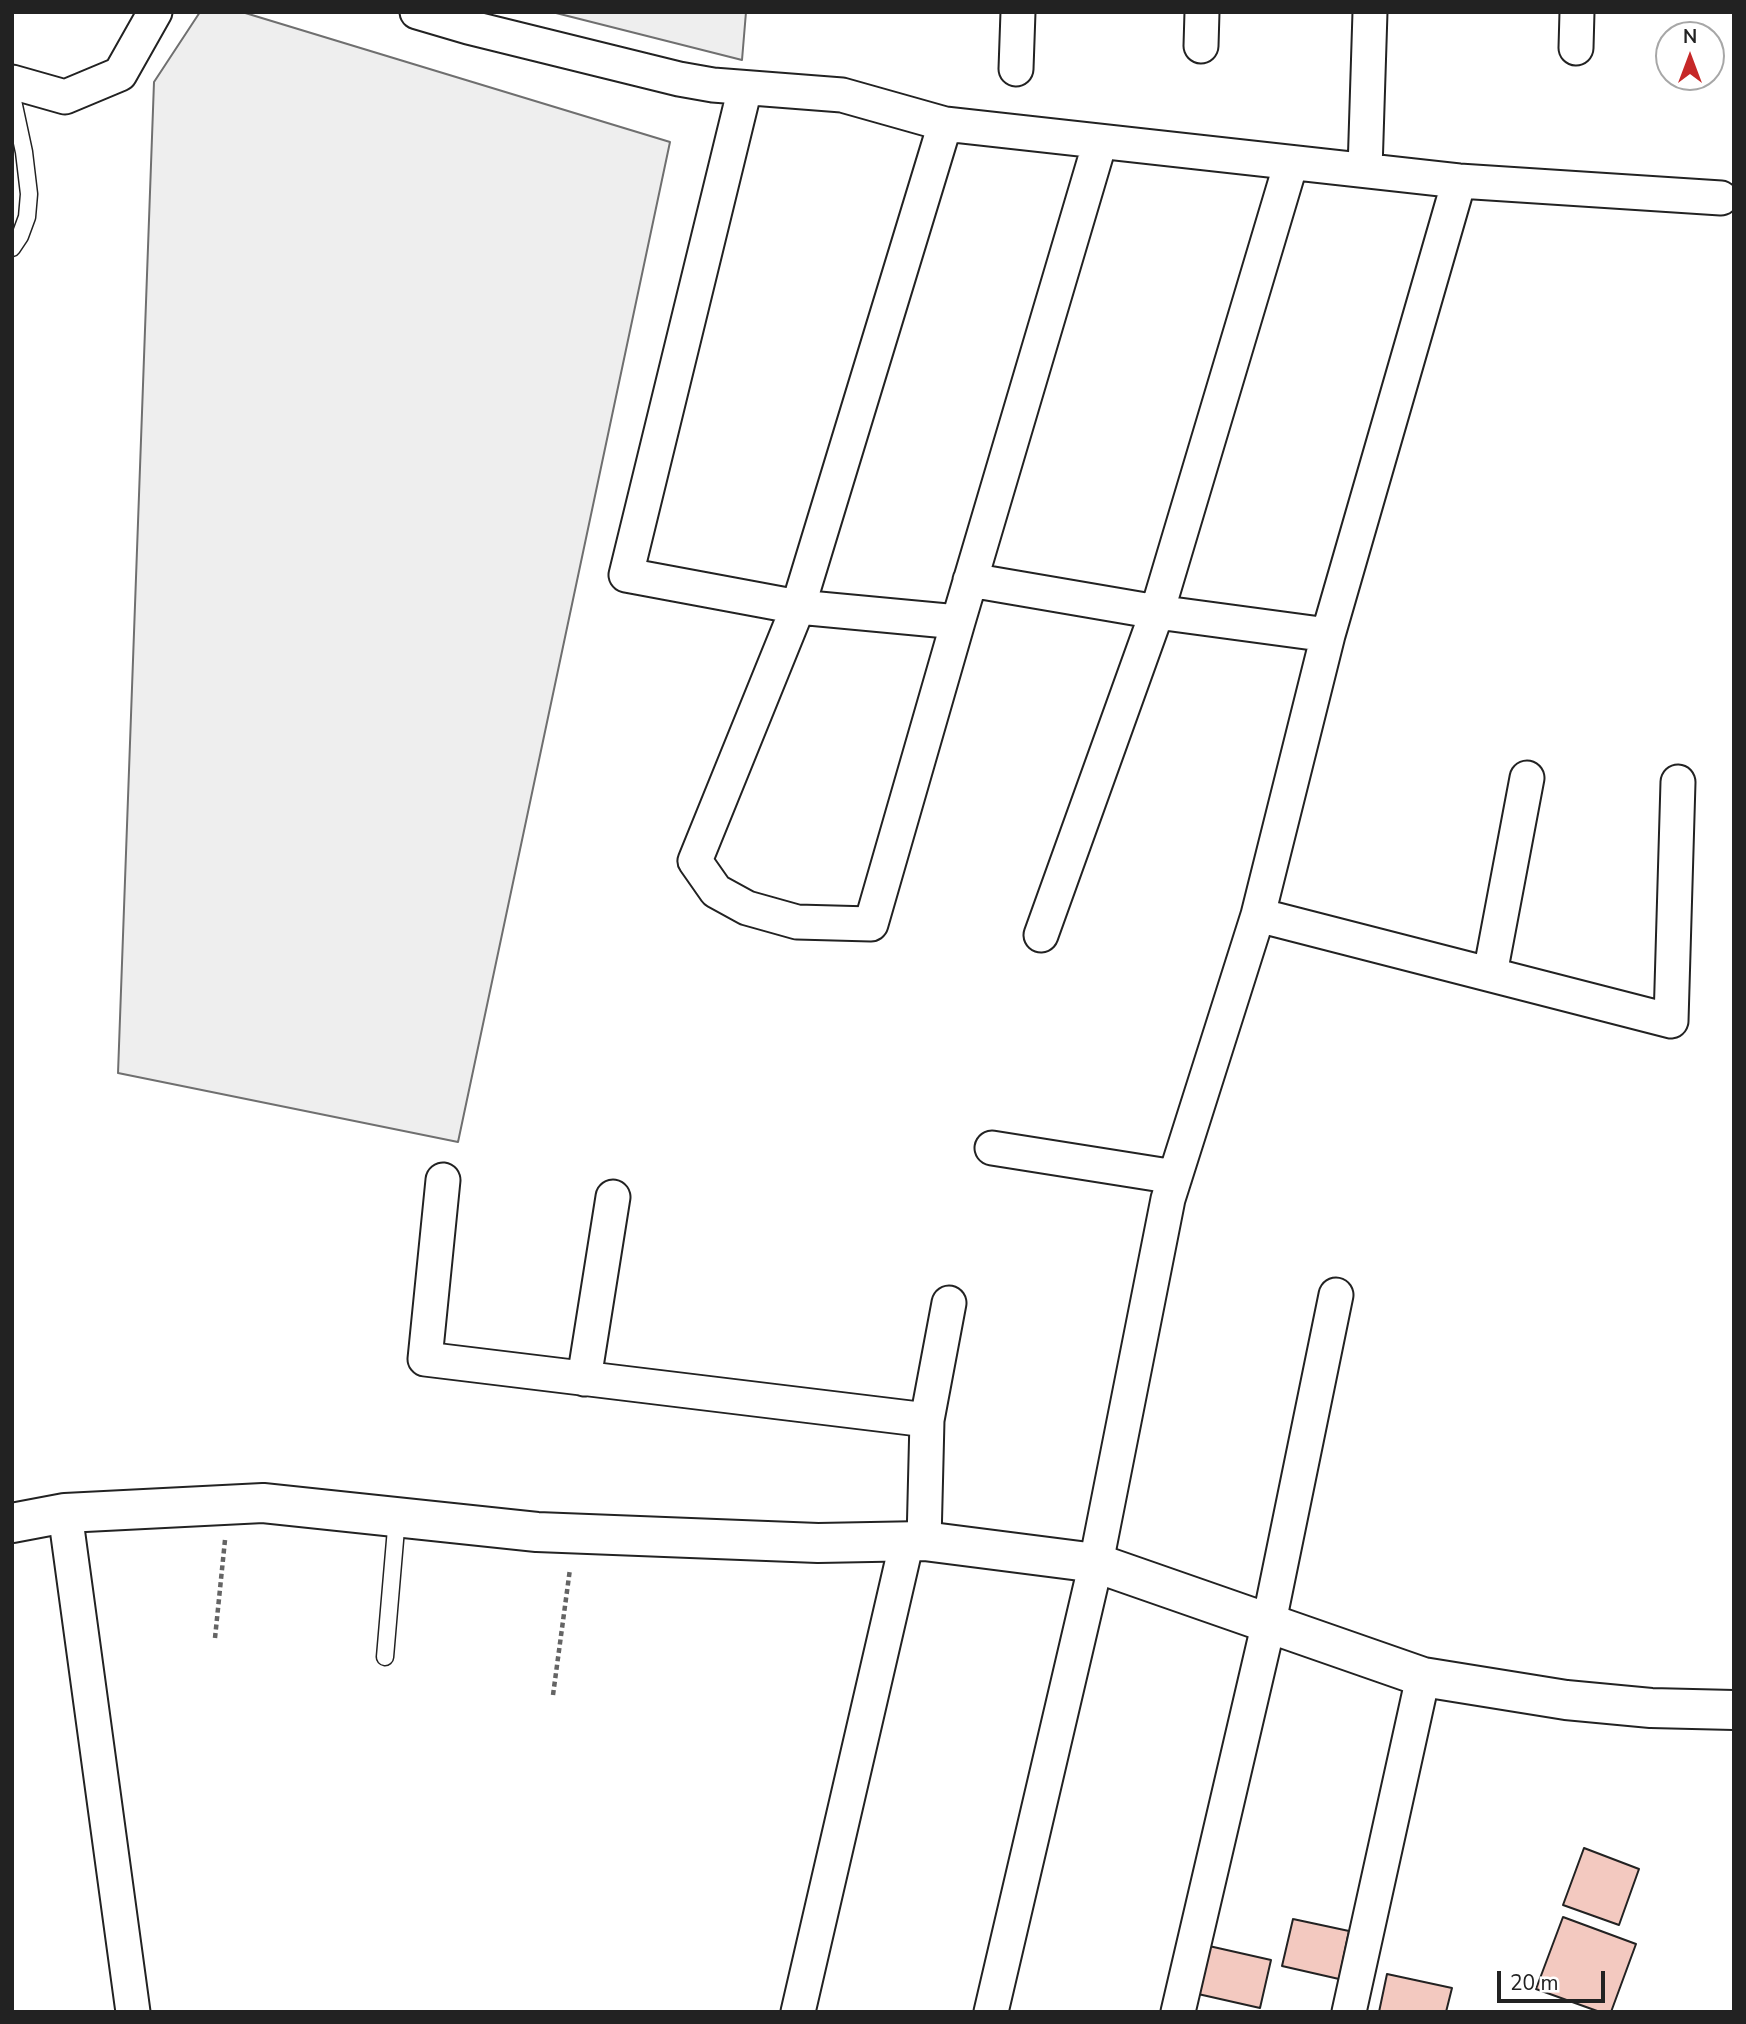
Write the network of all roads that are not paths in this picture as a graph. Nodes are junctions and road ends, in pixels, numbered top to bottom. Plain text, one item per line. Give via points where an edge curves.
1 (155, 12) edge
2 (417, 12) edge
3 (1018, 12) edge
4 (1202, 12) edge
5 (1370, 12) edge
6 (1577, 12) edge
7 (1201, 46) dead end
8 (1577, 48) dead end
9 (1016, 69) dead end
10 (12, 82) edge
11 (745, 88) junction
12 (12, 96) edge
13 (945, 124) junction
14 (1100, 142) junction
15 (1291, 163) junction
16 (1365, 170) junction
17 (1459, 181) junction
18 (1721, 198) dead end
19 (12, 248) edge
20 (970, 580) junction
21 (798, 607) junction
22 (1157, 612) junction
23 (958, 622) junction
24 (1328, 635) junction
25 (1527, 778) dead end
26 (1678, 782) dead end
27 (1258, 915) junction
28 (1041, 935) dead end
29 (1490, 974) junction
30 (992, 1148) dead end
31 (1175, 1177) junction
32 (443, 1180) dead end
33 (613, 1197) dead end
34 (1336, 1295) dead end
35 (949, 1303) dead end
36 (584, 1379) junction
37 (927, 1420) junction
38 (65, 1513) junction
39 (397, 1517) junction
40 (12, 1523) edge
41 (915, 1541) junction
42 (1096, 1563) junction
43 (1269, 1622) junction
44 (385, 1657) dead end
45 (1423, 1677) junction
46 (1734, 1710) edge
47 (133, 2012) edge
48 (798, 2012) edge
49 (991, 2012) edge
50 (1178, 2012) edge
51 (1349, 2012) edge

1 - 10 street via 120,74 65,97
2 - 11 street via 680,79
3 - 9 street
4 - 7 street
5 - 16 street
6 - 8 street
11 - 13 street via 842,95
11 - 21 street via 626,575
12 - 19 lane via 29,194 27,217
13 - 14 street
13 - 21 street
14 - 15 street
14 - 20 street
15 - 16 street
15 - 22 street
16 - 17 street
17 - 18 street
17 - 24 street
20 - 22 street
20 - 23 street
21 - 23 street
21 - 23 street via 695,861 716,891 747,908 797,922 871,924
22 - 24 street
22 - 28 street
24 - 27 street
25 - 29 street
26 - 29 street via 1671,1021
27 - 29 street
27 - 31 street
30 - 31 street
31 - 42 street
32 - 36 street via 425,1359
33 - 36 street
34 - 43 street
35 - 37 street
36 - 37 street
37 - 41 street
38 - 39 street via 263,1503
38 - 40 street
38 - 47 street
39 - 41 street via 574,1534 818,1543
39 - 44 lane
41 - 42 street
41 - 48 street
42 - 43 street
42 - 49 street
43 - 45 street
43 - 50 street
45 - 46 street via 1566,1700
45 - 51 street

